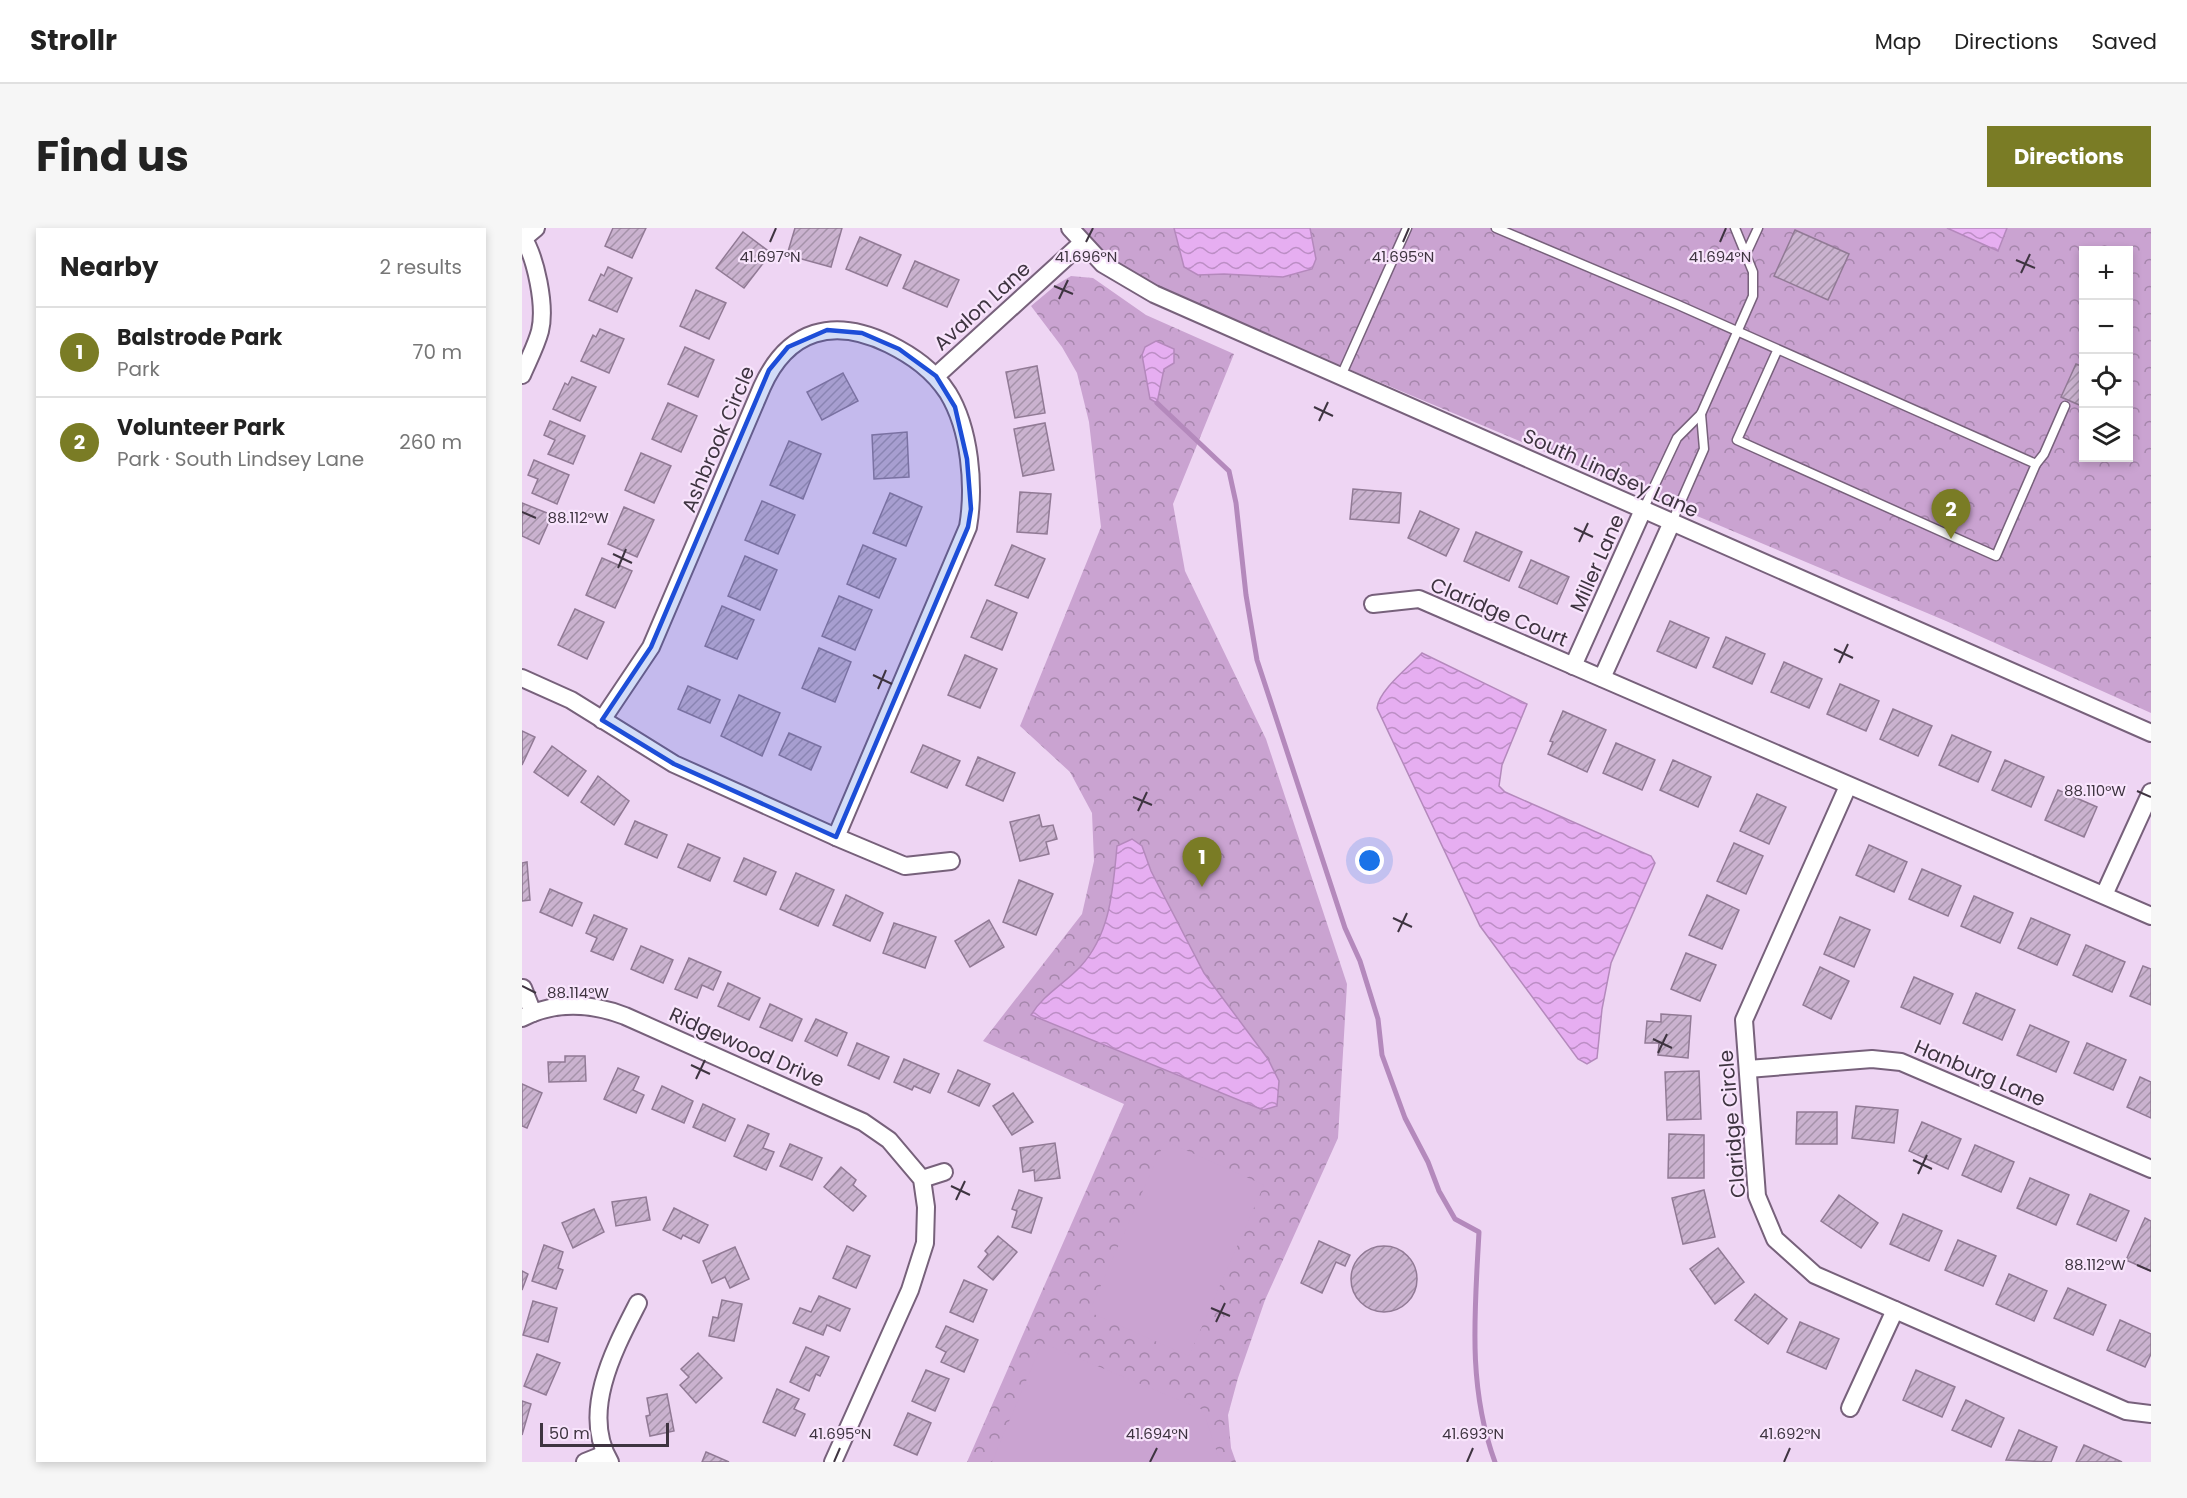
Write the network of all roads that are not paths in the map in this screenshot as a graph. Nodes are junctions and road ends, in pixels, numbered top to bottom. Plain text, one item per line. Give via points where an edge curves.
1 (1070, 228) edge
2 (1407, 228) edge
3 (1496, 228) edge
4 (1735, 228) edge
5 (1758, 228) edge
6 (527, 234) edge
7 (1082, 243) junction
8 (1746, 254) junction
9 (1737, 333) junction
10 (1777, 351) junction
11 (522, 375) edge
12 (936, 376) junction
13 (1341, 376) junction
14 (2065, 406) dead end
15 (1701, 414) junction
16 (2036, 464) junction
17 (1643, 510) junction
18 (1672, 522) junction
19 (1373, 604) dead end
20 (1573, 666) junction
21 (522, 678) edge
22 (1602, 678) junction
23 (602, 720) junction
24 (2151, 733) edge
25 (1848, 786) junction
26 (2151, 792) edge
27 (836, 837) junction
28 (951, 861) dead end
29 (2104, 895) junction
30 (2151, 916) edge
31 (522, 988) edge
32 (527, 1016) edge
33 (1748, 1069) junction
34 (2151, 1169) edge
35 (944, 1172) dead end
36 (922, 1179) junction
37 (638, 1303) dead end
38 (1894, 1310) junction
39 (1850, 1408) dead end
40 (2151, 1414) edge
41 (608, 1458) edge
42 (585, 1462) edge
43 (833, 1462) edge

1 - 7 street, South Lindsey Lane
2 - 13 lane
3 - 9 lane
4 - 8 lane
5 - 8 lane
6 - 11 street via 542,300 540,330
7 - 12 street, Avalon Lane
7 - 13 street, South Lindsey Lane via 1103,264 1154,294
8 - 9 lane via 1753,272 1753,296
9 - 10 lane
9 - 15 lane
10 - 16 lane
10 - 16 lane via 1737,440 1996,556
12 - 23 street, Ashbrook Circle via 919,361 862,333 826,330 788,347 762,387 651,647
12 - 27 street, Ashbrook Circle via 960,423 971,494 968,526
13 - 17 street, South Lindsey Lane
14 - 16 lane
15 - 17 lane via 1677,438
15 - 18 lane via 1704,449
17 - 18 street, South Lindsey Lane
17 - 20 street, Miller Lane
18 - 22 street
18 - 24 street, South Lindsey Lane
19 - 20 street, Claridge Court via 1419,599
20 - 22 street
21 - 23 street via 571,700
22 - 25 street
23 - 27 street via 674,764
25 - 29 street
25 - 33 street, Claridge Circle via 1744,1020
26 - 29 street
27 - 28 street via 905,866
29 - 30 street
31 - 32 street, Ridgewood Drive
32 - 36 street, Ridgewood Drive via 558,1006 579,1005 625,1016 863,1122 888,1140
33 - 34 street, Hanburg Lane via 1872,1059 1901,1062
33 - 38 street, Claridge Circle via 1757,1196 1775,1239 1815,1275
35 - 36 street
36 - 43 street via 925,1243 910,1290
37 - 41 street via 601,1389 599,1422
38 - 39 street
38 - 40 street, Claridge Circle via 2126,1411
41 - 42 street

